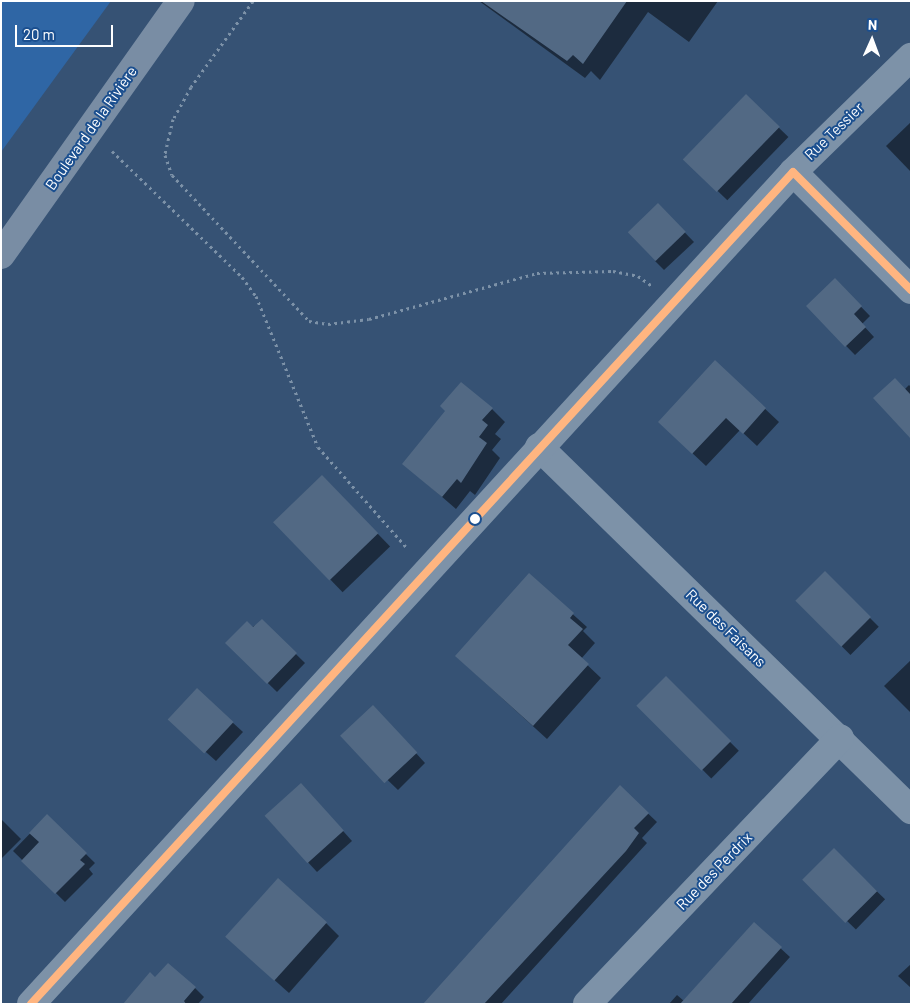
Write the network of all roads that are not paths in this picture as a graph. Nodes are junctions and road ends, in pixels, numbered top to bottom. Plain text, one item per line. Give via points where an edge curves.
1 (181, 1) edge
2 (911, 57) edge
3 (793, 172) junction
4 (1, 255) edge
5 (911, 290) edge
6 (539, 448) junction
7 (840, 738) junction
8 (911, 810) edge
9 (31, 1004) edge
10 (587, 1004) edge

1 - 4 main road, Boulevard de la Rivière
2 - 3 street, Rue Tessier
3 - 5 street
3 - 6 street, Rue Tessier
6 - 7 street, Rue des Faisans
6 - 9 street, Rue Tessier
7 - 8 street, Rue des Faisans
7 - 10 street, Rue des Perdrix

